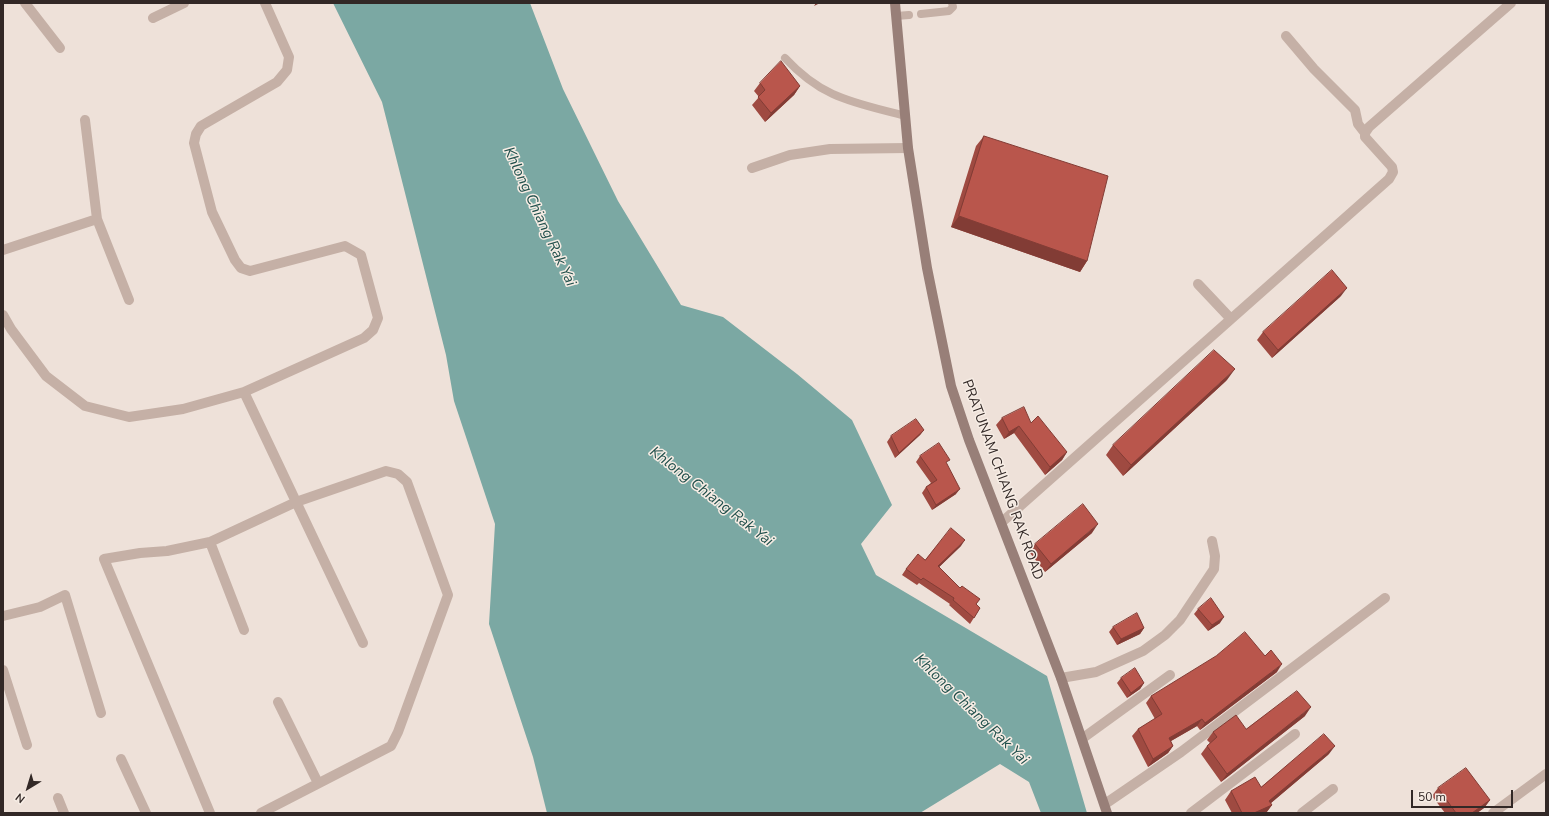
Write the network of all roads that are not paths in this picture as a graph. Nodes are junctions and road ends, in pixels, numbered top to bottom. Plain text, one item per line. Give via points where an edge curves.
1 (25, 3) edge
2 (184, 3) edge
3 (265, 3) edge
4 (895, 3) edge
5 (952, 3) edge
6 (1511, 3) edge
7 (921, 14) dead end
8 (909, 15) dead end
9 (896, 16) junction
10 (153, 18) dead end
11 (1286, 36) dead end
12 (60, 48) dead end
13 (784, 58) dead end
14 (905, 116) junction
15 (85, 120) dead end
16 (1365, 133) junction
17 (908, 148) junction
18 (752, 168) dead end
19 (97, 219) junction
20 (3, 250) edge
21 (1198, 284) dead end
22 (129, 300) dead end
23 (3, 315) edge
24 (1231, 319) junction
25 (244, 392) junction
26 (296, 502) junction
27 (1002, 522) junction
28 (1212, 541) dead end
29 (210, 542) junction
30 (1385, 598) dead end
31 (3, 616) edge
32 (244, 630) dead end
33 (363, 643) dead end
34 (3, 670) edge
35 (1170, 675) dead end
36 (1061, 678) junction
37 (278, 702) dead end
38 (101, 713) dead end
39 (1295, 734) dead end
40 (1083, 738) junction
41 (27, 745) dead end
42 (121, 759) dead end
43 (1546, 774) edge
44 (318, 783) junction
45 (1333, 789) dead end
46 (58, 798) dead end
47 (1106, 808) edge
48 (64, 813) edge
49 (146, 813) edge
50 (210, 813) edge
51 (261, 813) edge
52 (1191, 813) edge
53 (1302, 813) edge
54 (1493, 813) edge

1 - 12 street
2 - 10 street
3 - 25 street via 289,57 287,70 277,82 201,126 196,134 194,143 212,212 235,260 241,268 250,271 345,246 354,249 361,255 378,318 373,330 364,338
4 - 9 street, PRATUNAM CHIANG RAK ROAD
5 - 7 lane via 953,7 949,11
6 - 16 street via 1368,127
8 - 9 lane
9 - 14 street, PRATUNAM CHIANG RAK ROAD
11 - 16 street via 1355,110 1358,124
13 - 14 lane via 820,89 840,99
14 - 17 street, PRATUNAM CHIANG RAK ROAD
15 - 19 street
16 - 24 street via 1365,137 1392,168 1392,175
17 - 18 street via 830,149 790,155
17 - 27 street, PRATUNAM CHIANG RAK ROAD via 927,268 951,386
19 - 20 street
19 - 22 street
21 - 24 street
23 - 25 street via 46,376 85,406 129,417 183,409
24 - 27 street
25 - 26 street
26 - 29 street
26 - 33 street
26 - 44 street via 386,471 398,474 408,482 448,595 391,746
27 - 36 street, PRATUNAM CHIANG RAK ROAD
28 - 36 street via 1214,569 1180,620 1165,635 1143,651 1096,672
29 - 32 street
29 - 50 street via 104,559
30 - 47 street
31 - 38 street via 40,607 65,595
34 - 41 street
35 - 40 street
36 - 40 street, PRATUNAM CHIANG RAK ROAD
37 - 44 street
39 - 52 street
40 - 47 street, PRATUNAM CHIANG RAK ROAD
42 - 49 street
43 - 54 street
44 - 51 street
45 - 53 street
46 - 48 street

